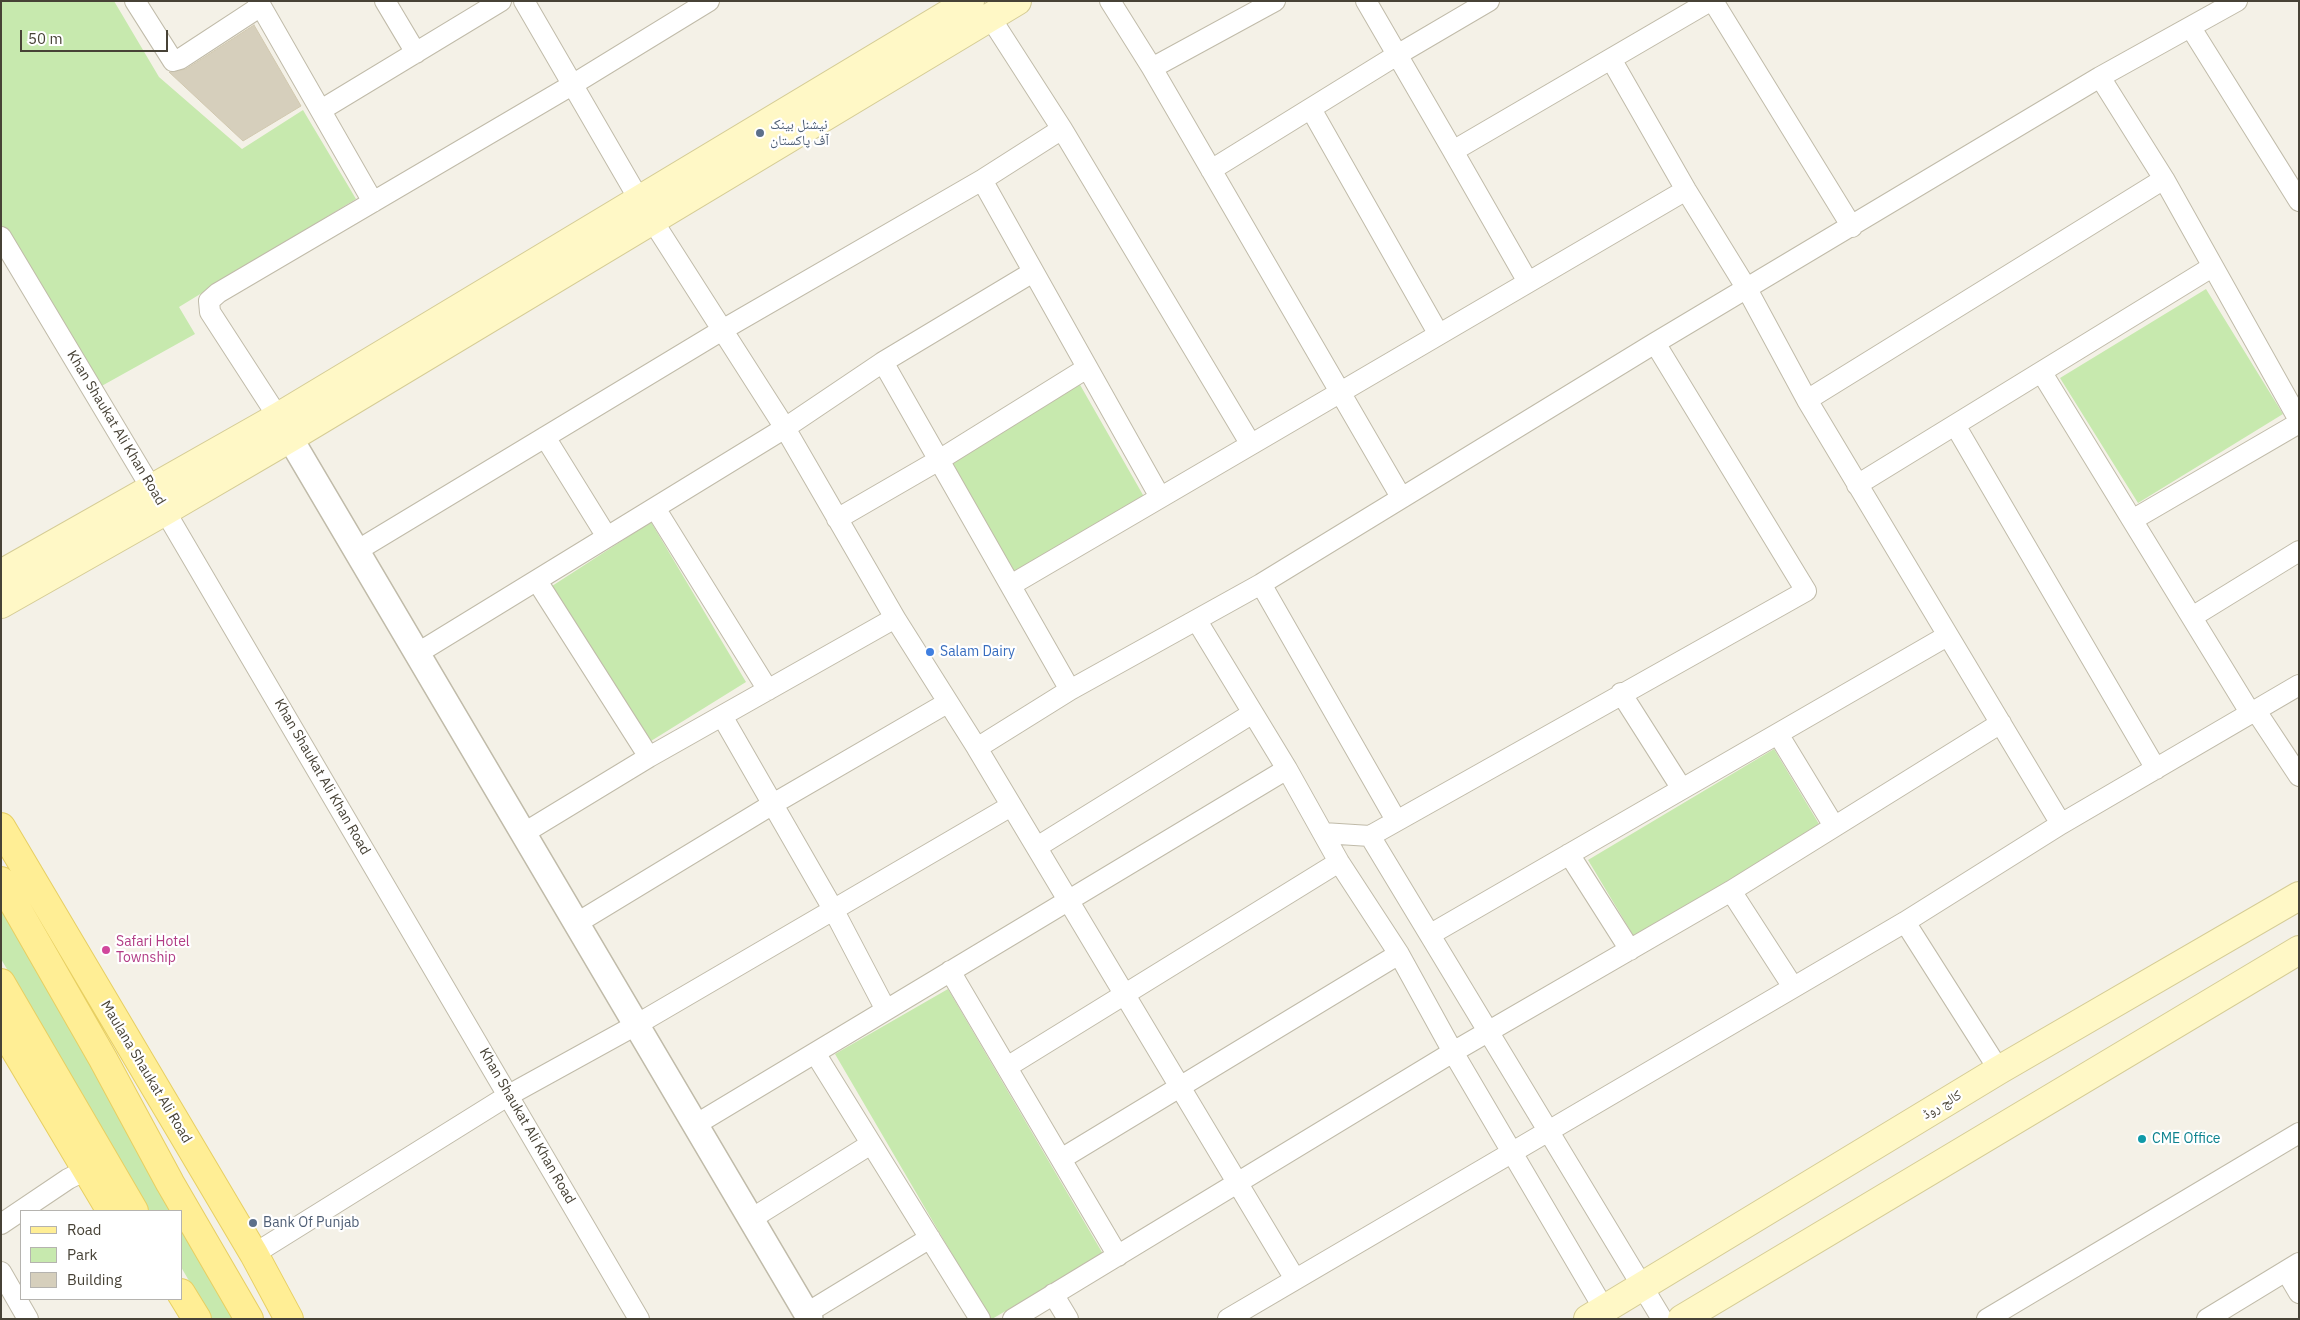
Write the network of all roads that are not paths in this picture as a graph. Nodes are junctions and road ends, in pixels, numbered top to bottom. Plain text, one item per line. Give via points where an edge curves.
1 (135, 1) edge
2 (385, 1) edge
3 (502, 1) edge
4 (524, 1) edge
5 (709, 1) edge
6 (1017, 1) edge
7 (1110, 1) edge
8 (1276, 1) edge
9 (1366, 1) edge
10 (1489, 1) edge
11 (1712, 1) edge
12 (2237, 1) edge
13 (259, 4) edge
14 (980, 9) edge
15 (2192, 28) junction
16 (416, 53) junction
17 (1397, 55) junction
18 (1612, 59) junction
19 (1152, 68) junction
20 (2100, 77) junction
21 (572, 85) junction
22 (1310, 109) junction
23 (321, 110) junction
24 (1062, 129) junction
25 (1453, 151) junction
26 (1211, 170) junction
27 (2164, 179) junction
28 (982, 180) junction
29 (1686, 190) junction
30 (2299, 201) edge
31 (373, 202) junction
32 (647, 211) junction
33 (1852, 227) junction
34 (1, 237) edge
35 (2212, 267) junction
36 (1033, 272) junction
37 (1528, 282) junction
38 (1748, 290) junction
39 (724, 329) junction
40 (1438, 333) junction
41 (1654, 343) junction
42 (883, 362) junction
43 (1087, 368) junction
44 (2042, 373) junction
45 (1339, 391) junction
46 (1807, 400) junction
47 (2299, 421) edge
48 (1955, 425) junction
49 (284, 427) junction
50 (785, 428) junction
51 (545, 437) junction
52 (1250, 443) junction
53 (939, 460) junction
54 (1857, 485) junction
55 (151, 488) junction
56 (1160, 497) junction
57 (1401, 497) junction
58 (655, 508) junction
59 (165, 511) junction
60 (837, 518) junction
61 (2134, 520) junction
62 (607, 538) junction
63 (358, 550) junction
64 (2299, 551) edge
65 (1, 574) edge
66 (536, 581) junction
67 (1261, 584) junction
68 (1011, 585) junction
69 (1, 604) edge
70 (2192, 617) junction
71 (894, 618) junction
72 (1197, 621) junction
73 (1947, 636) junction
74 (418, 653) junction
75 (2299, 685) edge
76 (768, 690) junction
77 (1070, 690) junction
78 (1621, 693) junction
79 (947, 703) junction
80 (1253, 713) junction
81 (2253, 713) junction
82 (722, 716) junction
83 (2002, 723) junction
84 (1778, 734) junction
85 (977, 748) junction
86 (649, 757) junction
87 (1287, 769) junction
88 (2156, 769) junction
89 (2299, 776) edge
90 (1682, 790) junction
91 (773, 804) junction
92 (1011, 806) junction
93 (1396, 820) junction
94 (2061, 824) junction
95 (1834, 826) junction
96 (1, 827) edge
97 (524, 833) junction
98 (1323, 833) junction
99 (1370, 836) junction
100 (1037, 847) junction
101 (1569, 854) junction
102 (1339, 862) junction
103 (1, 881) edge
104 (1732, 891) junction
105 (2299, 896) edge
106 (1069, 900) junction
107 (833, 909) junction
108 (1905, 922) junction
109 (577, 923) junction
110 (1431, 934) junction
111 (1630, 950) junction
112 (2299, 950) edge
113 (1398, 954) junction
114 (950, 971) junction
115 (1, 983) edge
116 (1793, 987) junction
117 (1125, 994) junction
118 (886, 1010) junction
119 (636, 1025) junction
120 (1, 1026) edge
121 (1489, 1031) junction
122 (1453, 1052) junction
123 (815, 1053) junction
124 (1007, 1067) junction
125 (1999, 1070) junction
126 (1180, 1086) junction
127 (509, 1095) junction
128 (695, 1125) junction
129 (1548, 1130) junction
130 (2299, 1133) edge
131 (871, 1144) junction
132 (1511, 1152) junction
133 (1061, 1159) junction
134 (86, 1170) junction
135 (1238, 1183) junction
136 (22, 1210) edge
137 (110, 1210) edge
138 (133, 1210) edge
139 (20, 1211) edge
140 (751, 1219) junction
141 (1, 1224) edge
142 (930, 1238) junction
143 (254, 1254) junction
144 (1118, 1256) junction
145 (2292, 1267) edge
146 (1, 1272) edge
147 (1296, 1279) junction
148 (1643, 1285) junction
149 (2299, 1293) edge
150 (182, 1294) edge
151 (1053, 1294) junction
152 (165, 1300) edge
153 (1596, 1314) edge
154 (808, 1316) edge
155 (28, 1319) edge
156 (176, 1319) edge
157 (197, 1319) edge
158 (249, 1319) edge
159 (289, 1319) edge
160 (639, 1319) edge
161 (980, 1319) edge
162 (1013, 1319) edge
163 (1068, 1319) edge
164 (1228, 1319) edge
165 (1662, 1319) edge
166 (1682, 1319) edge
167 (1987, 1319) edge
168 (2207, 1319) edge

1 - 13 street via 172,61 180,59
2 - 16 street
3 - 16 street
4 - 21 street
5 - 21 street
6 - 14 main road
7 - 19 street
8 - 19 street
9 - 17 street
10 - 17 street
11 - 18 street
11 - 33 street
12 - 15 street
13 - 23 street
14 - 24 street
14 - 32 main road
15 - 20 street
15 - 30 street
16 - 23 street
17 - 22 street
17 - 25 street
18 - 25 street
18 - 29 street
19 - 26 street
20 - 27 street
20 - 33 street
21 - 31 street
21 - 32 street
22 - 26 street
22 - 40 street
23 - 31 street
24 - 28 street
24 - 52 street
25 - 37 street
26 - 45 street
27 - 35 street
27 - 46 street
28 - 36 street
28 - 39 street
29 - 37 street
29 - 38 street
31 - 49 street via 218,293 209,302 210,312
32 - 39 street
32 - 49 main road
33 - 38 street
34 - 55 street, Khan Shaukat Ali Khan Road
35 - 44 street
35 - 47 street
36 - 42 street
36 - 43 street
37 - 40 street
38 - 41 street
38 - 46 street
39 - 50 street
39 - 51 street
40 - 45 street
41 - 57 street
41 - 78 street via 1806,591
42 - 50 street
42 - 53 street
43 - 53 street
43 - 56 street
44 - 48 street
44 - 61 street
45 - 52 street
45 - 57 street
46 - 54 street
47 - 61 street
48 - 54 street
48 - 88 street
49 - 55 main road
49 - 59 main road
49 - 63 street
50 - 58 street
50 - 60 street
51 - 62 street
51 - 63 street
52 - 56 street
53 - 60 street
53 - 68 street
54 - 73 street
55 - 59 street, Khan Shaukat Ali Khan Road
55 - 65 main road
56 - 68 street
57 - 67 street
58 - 62 street
58 - 76 street
59 - 69 main road
59 - 127 street, Khan Shaukat Ali Khan Road
60 - 71 street
61 - 70 street
62 - 66 street
63 - 74 street
64 - 70 street
66 - 74 street
66 - 86 street
67 - 72 street
67 - 93 street
68 - 77 street
70 - 81 street
71 - 76 street
71 - 79 street
72 - 77 street
72 - 80 street
73 - 83 street
73 - 84 street
74 - 97 street
75 - 81 street
76 - 82 street
77 - 85 street
78 - 90 street
78 - 93 street
79 - 85 street
79 - 91 street
80 - 87 street
80 - 100 street
81 - 88 street
81 - 89 street
82 - 86 street
82 - 91 street
83 - 94 street
83 - 95 street
84 - 90 street
84 - 95 street
85 - 92 street
86 - 97 street
87 - 98 street
87 - 106 street
88 - 94 street
90 - 101 street
91 - 107 street
91 - 109 street
92 - 100 street
92 - 107 street
93 - 99 street
94 - 108 street
95 - 104 street
96 - 143 main road, Maulana Shaukat Ali Road
97 - 109 street
98 - 99 street
98 - 102 street
99 - 110 street
100 - 106 street
101 - 110 street
101 - 111 street
102 - 113 street
102 - 117 street
103 - 158 main road
104 - 111 street
104 - 116 street
105 - 125 main road, کالج روڈ
106 - 114 street
106 - 117 street
107 - 118 street
107 - 119 street
108 - 116 street
108 - 125 street
109 - 119 street
110 - 121 street
111 - 121 street
112 - 166 main road
113 - 122 street
113 - 126 street
114 - 118 street
114 - 124 street
115 - 138 main road
116 - 129 street
117 - 124 street
117 - 126 street
118 - 123 street
119 - 127 street
119 - 128 street
120 - 134 main road
121 - 122 street
121 - 129 street
122 - 132 street
122 - 135 street
123 - 128 street
123 - 131 street
124 - 133 street
125 - 148 main road, کالج روڈ
126 - 133 street
126 - 135 street
127 - 143 street
127 - 160 street, Khan Shaukat Ali Khan Road
128 - 140 street
129 - 132 street
129 - 148 street
130 - 167 street
131 - 140 street
131 - 142 street
132 - 147 street
132 - 153 street
133 - 144 street
134 - 136 street
134 - 137 main road
135 - 144 street
135 - 147 street
139 - 141 street
140 - 154 street
142 - 154 street
142 - 161 street
143 - 159 main road, Maulana Shaukat Ali Road
144 - 151 street
145 - 149 street
145 - 168 street
146 - 155 street
147 - 164 street
148 - 153 main road, کالج روڈ
148 - 165 street
150 - 157 main road
151 - 162 street
151 - 163 street
152 - 156 main road

